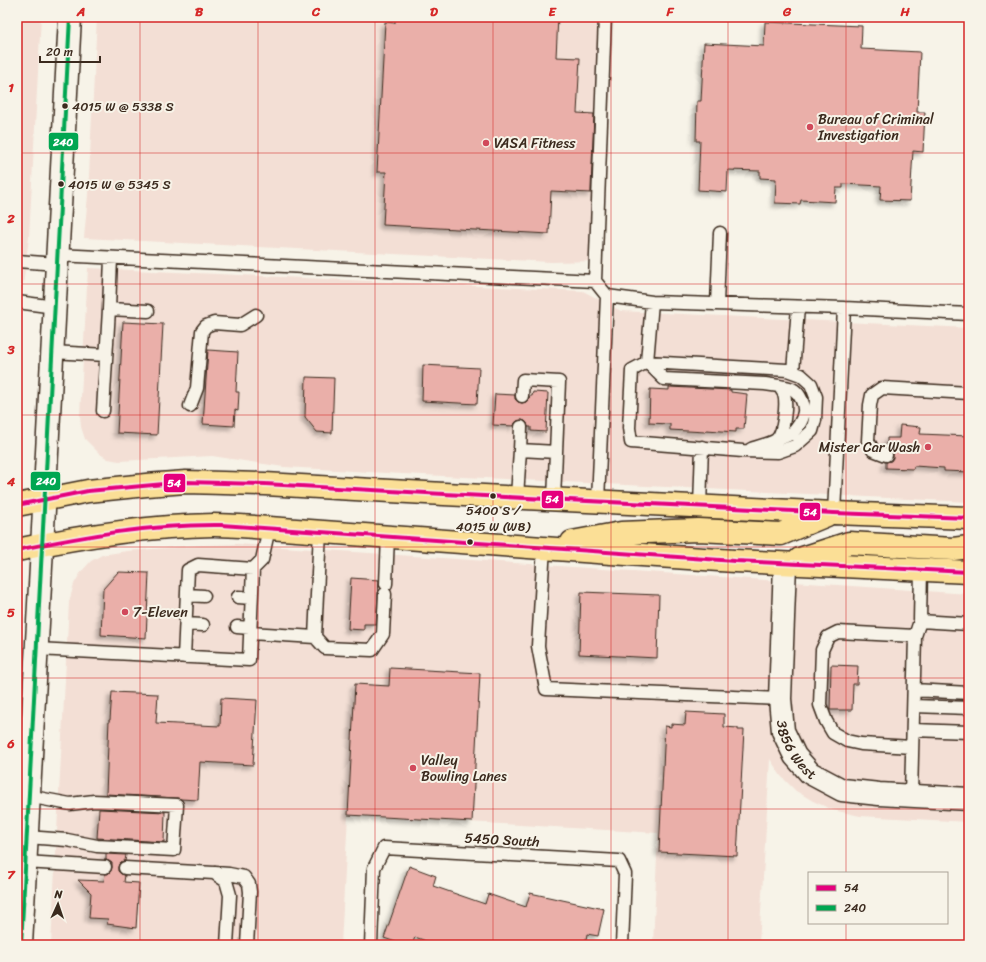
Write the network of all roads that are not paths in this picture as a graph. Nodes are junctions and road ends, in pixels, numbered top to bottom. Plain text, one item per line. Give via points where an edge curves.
1 (70, 17) edge
2 (605, 17) edge
3 (720, 233) dead end
4 (112, 258) junction
5 (57, 259) junction
6 (17, 261) edge
7 (595, 281) junction
8 (607, 296) junction
9 (17, 302) edge
10 (652, 302) junction
11 (717, 304) junction
12 (54, 307) junction
13 (798, 307) junction
14 (844, 308) junction
15 (109, 309) junction
16 (148, 311) dead end
17 (969, 314) edge
18 (256, 315) dead end
19 (52, 352) junction
20 (106, 355) junction
21 (647, 362) junction
22 (793, 372) junction
23 (779, 386) junction
24 (969, 392) edge
25 (522, 396) dead end
26 (190, 406) dead end
27 (104, 411) dead end
28 (520, 427) dead end
29 (776, 440) junction
30 (702, 447) junction
31 (520, 450) junction
32 (556, 452) junction
33 (744, 452) junction
34 (886, 455) dead end
35 (517, 497) junction
36 (45, 499) junction
37 (554, 499) junction
38 (598, 501) junction
39 (17, 505) edge
40 (700, 506) junction
41 (834, 513) junction
42 (969, 518) edge
43 (269, 528) junction
44 (320, 531) junction
45 (388, 536) junction
46 (42, 544) junction
47 (544, 547) junction
48 (969, 547) edge
49 (17, 550) edge
50 (785, 564) junction
51 (253, 569) junction
52 (921, 569) junction
53 (969, 572) edge
54 (187, 595) junction
55 (204, 596) dead end
56 (238, 597) dead end
57 (251, 598) junction
58 (920, 621) junction
59 (186, 624) junction
60 (969, 624) edge
61 (203, 625) dead end
62 (237, 627) dead end
63 (250, 630) junction
64 (915, 636) junction
65 (315, 637) junction
66 (37, 648) junction
67 (184, 657) junction
68 (914, 690) junction
69 (969, 693) edge
70 (780, 699) junction
71 (914, 706) junction
72 (969, 708) edge
73 (912, 730) junction
74 (969, 732) edge
75 (912, 747) junction
76 (23, 796) edge
77 (911, 796) junction
78 (969, 799) edge
79 (27, 837) junction
80 (25, 862) junction
81 (105, 867) dead end
82 (125, 868) dead end
83 (214, 873) junction
84 (21, 945) edge
85 (228, 945) edge
86 (247, 945) edge
87 (371, 945) edge
88 (622, 945) edge

1 - 5 street
2 - 7 lane
3 - 11 lane
4 - 5 lane
4 - 7 lane
4 - 15 lane
5 - 6 lane
5 - 12 street
7 - 8 lane
8 - 10 lane
8 - 38 lane
9 - 12 lane
10 - 11 lane
10 - 21 lane
11 - 13 lane
12 - 19 street
13 - 14 lane
13 - 22 lane
14 - 17 lane
14 - 41 lane
15 - 16 lane
15 - 20 lane
18 - 26 lane via 240,325 214,323 202,330 197,388
19 - 20 lane
19 - 36 street
20 - 27 lane
21 - 22 lane
21 - 23 lane via 664,379
21 - 30 lane via 632,370 629,428 631,442
22 - 33 lane via 811,384 816,397 812,431 795,446 778,452
23 - 29 lane via 784,394 785,411 781,432
23 - 29 lane via 793,389 798,394 804,412 802,420 791,434
24 - 34 lane via 882,388 872,396 868,441 873,450
25 - 32 lane via 523,380 559,382
28 - 31 lane
29 - 33 lane
30 - 33 lane
30 - 40 lane
31 - 32 lane
31 - 35 lane
32 - 37 lane
35 - 36 main road via 186,482 97,490
35 - 37 main road
36 - 39 main road
36 - 46 street
37 - 38 main road
38 - 40 main road
40 - 41 main road
41 - 42 main road
41 - 47 main road via 781,534 698,530 621,533
43 - 44 main road
43 - 46 main road via 215,525 151,528
43 - 51 lane via 262,560
44 - 45 main road
44 - 65 lane
45 - 47 main road
45 - 65 lane via 383,634 372,650 325,648
46 - 49 main road
46 - 66 street
47 - 50 main road
47 - 70 lane via 538,646 546,689
48 - 50 main road via 953,549 849,543
50 - 52 main road
50 - 70 street, 3856 West
51 - 54 lane via 198,565 188,570
51 - 57 lane
52 - 53 main road
52 - 58 lane
54 - 55 lane
54 - 59 lane
56 - 57 lane
57 - 63 lane
58 - 60 lane
58 - 64 lane
59 - 61 lane
59 - 67 lane
62 - 63 lane
63 - 65 lane
63 - 67 lane via 249,660
64 - 68 lane
64 - 75 lane via 838,632 828,637 822,650 820,705 833,733 847,741
66 - 67 lane
66 - 76 street
68 - 69 lane
68 - 71 lane
70 - 77 street, 3856 West via 783,730 796,756 810,773 842,790
71 - 72 lane
71 - 73 lane
73 - 74 lane
73 - 75 lane
75 - 77 lane
76 - 79 street
76 - 79 lane via 70,804 94,801 176,805 174,850 97,846 67,840
77 - 78 street, 3856 West
79 - 80 street
80 - 81 lane
80 - 84 street
82 - 83 lane
83 - 85 lane via 226,882 230,895
83 - 86 lane via 244,877 248,884 250,892
87 - 88 lane, 5450 South via 374,868 384,848 619,861 624,874

